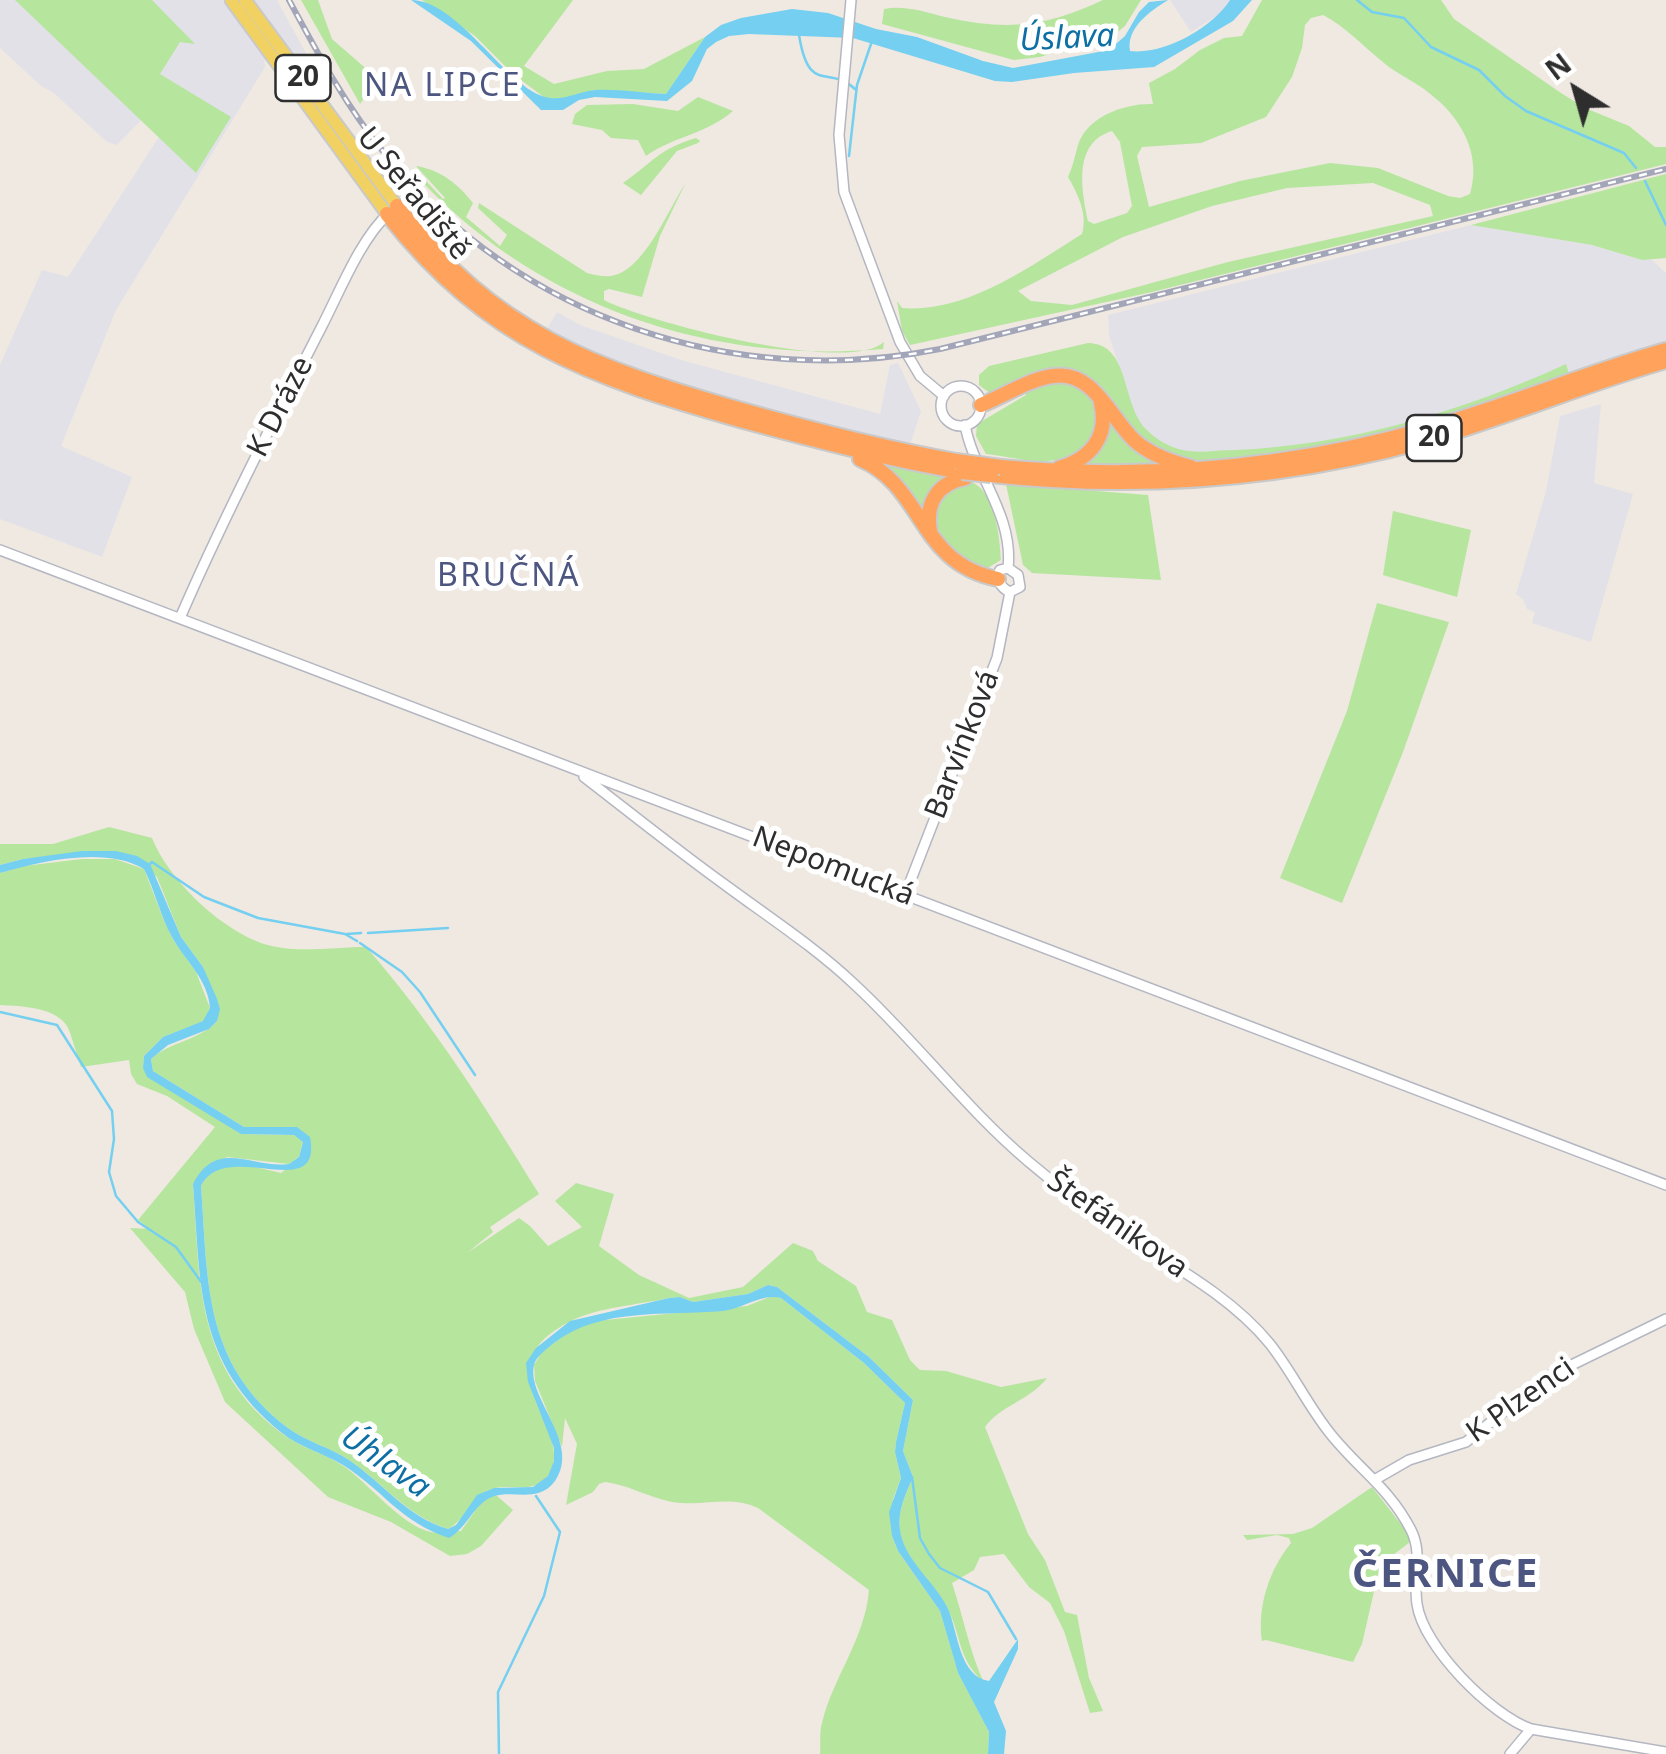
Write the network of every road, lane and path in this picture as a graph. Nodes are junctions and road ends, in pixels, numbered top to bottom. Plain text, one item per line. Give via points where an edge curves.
1 (231, 0) edge
2 (245, 0) edge
3 (851, 0) edge
4 (392, 210) junction
5 (1666, 350) edge
6 (1666, 361) edge
7 (597, 370) junction
8 (944, 396) junction
9 (1099, 397) junction
10 (981, 406) junction
11 (964, 425) junction
12 (837, 447) junction
13 (961, 470) junction
14 (1040, 470) junction
15 (1212, 470) junction
16 (1000, 473) junction
17 (934, 541) junction
18 (0, 550) edge
19 (1003, 573) junction
20 (1010, 592) junction
21 (180, 618) junction
22 (574, 769) junction
23 (905, 895) junction
24 (1666, 1185) edge
25 (1666, 1319) edge
26 (1376, 1480) junction
27 (1531, 1729) junction
28 (1666, 1752) edge
29 (1510, 1754) edge

1 - 4 main road, U Seřadiště / 20
2 - 4 main road, U Seřadiště / 20
3 - 8 street via 840,162 851,215 900,342 920,376
4 - 7 highway, U Seřadiště / 20 via 476,293
4 - 21 street, K Dráze via 376,227 272,422
5 - 15 highway, 20 via 1390,439
6 - 16 highway, 20 via 1446,434 1309,467 1154,482 1084,483
7 - 12 highway, 20
7 - 13 highway, 20
8 - 10 street via 965,386
8 - 11 street, Barvínková via 945,417
9 - 10 highway via 1080,380 1056,375
9 - 14 highway via 1104,420 1096,446 1072,464
9 - 15 highway via 1145,448
10 - 11 street
11 - 19 street, Barvínková via 998,506 1008,546
12 - 13 highway, 20
12 - 17 highway via 892,479
13 - 16 highway, 20, bridge
13 - 17 highway via 932,500 928,521
14 - 15 highway, 20
14 - 16 highway, 20
17 - 19 highway via 962,566
18 - 21 street, Nepomucká
19 - 20 street
19 - 20 street, Barvínková via 1016,572 1021,584
20 - 23 street, Barvínková via 997,658
21 - 22 street, Nepomucká
22 - 23 street, Nepomucká
22 - 26 street, Štefánikova via 838,970 1029,1161 1248,1322 1328,1432
23 - 24 street, Nepomucká
25 - 26 street, K Plzenci via 1547,1377 1466,1442 1409,1460
26 - 27 street, Štefánikova via 1414,1535 1417,1608 1425,1630 1472,1686
27 - 28 street
27 - 29 street

